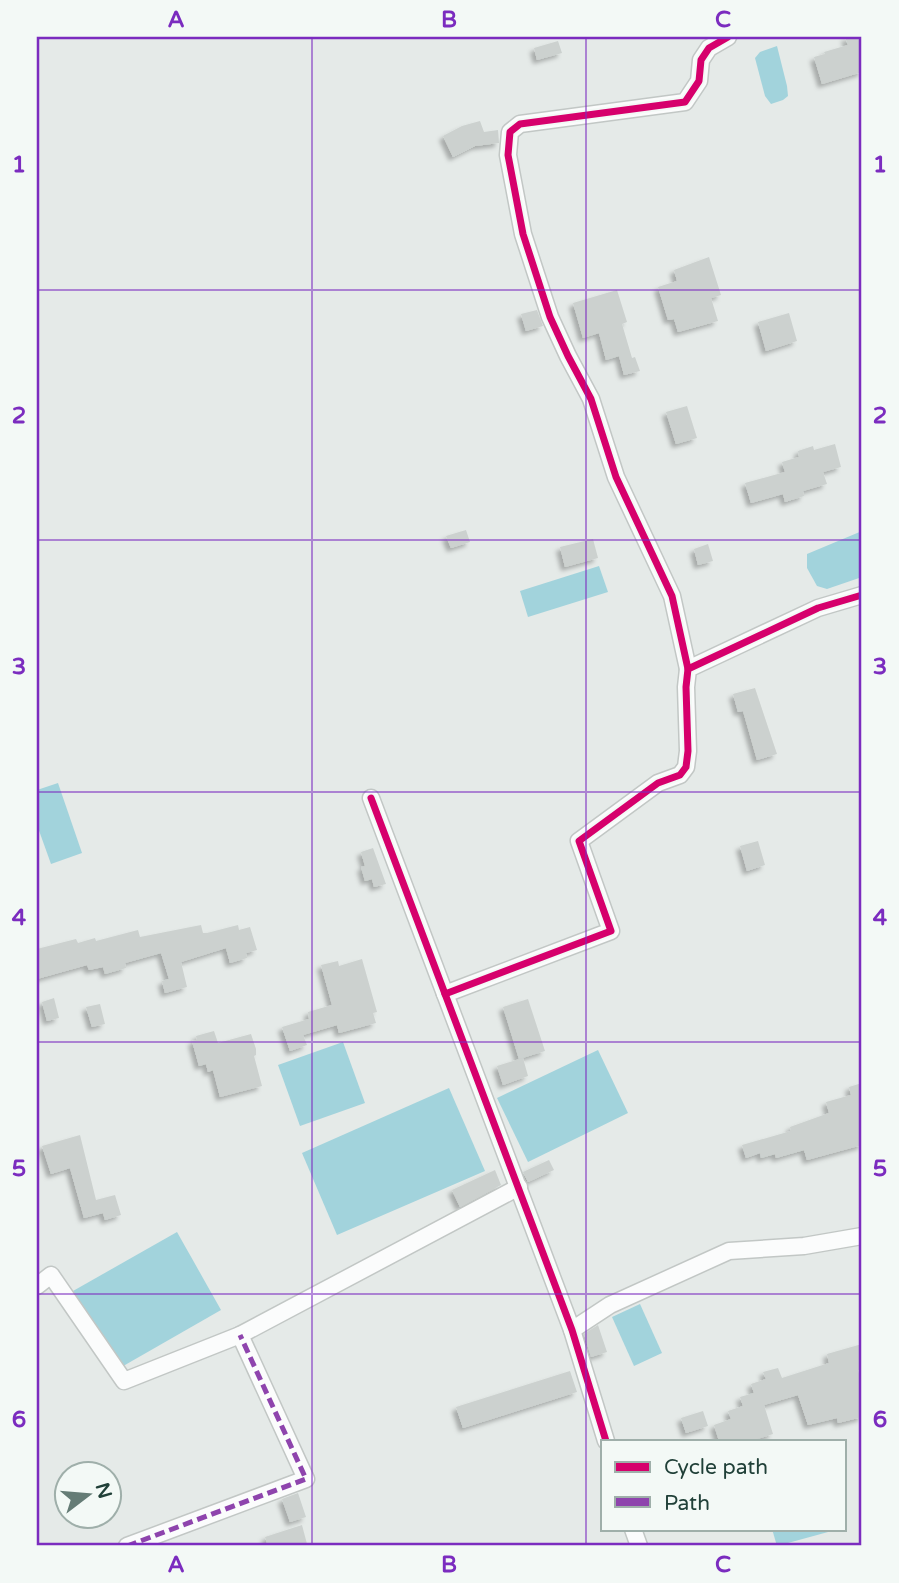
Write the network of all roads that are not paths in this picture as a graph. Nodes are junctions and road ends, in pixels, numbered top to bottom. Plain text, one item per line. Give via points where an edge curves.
1 (728, 37) edge
2 (862, 595) edge
3 (688, 668) junction
4 (372, 798) dead end
5 (446, 994) junction
6 (519, 1187) junction
7 (862, 1236) edge
8 (37, 1286) edge
9 (572, 1330) junction
10 (240, 1335) junction
11 (606, 1440) edge
12 (127, 1546) edge

1 - 3 street via 709,48 699,81 685,102 520,124 510,132 508,155 523,234 550,317 591,400 616,477 672,596
2 - 3 street via 818,608
3 - 5 street via 686,767 579,841 611,931
4 - 5 street
5 - 6 street
6 - 9 street
6 - 10 street
7 - 9 street via 729,1251 610,1305
8 - 10 street via 51,1275 124,1381
9 - 11 street
10 - 12 street via 306,1479

